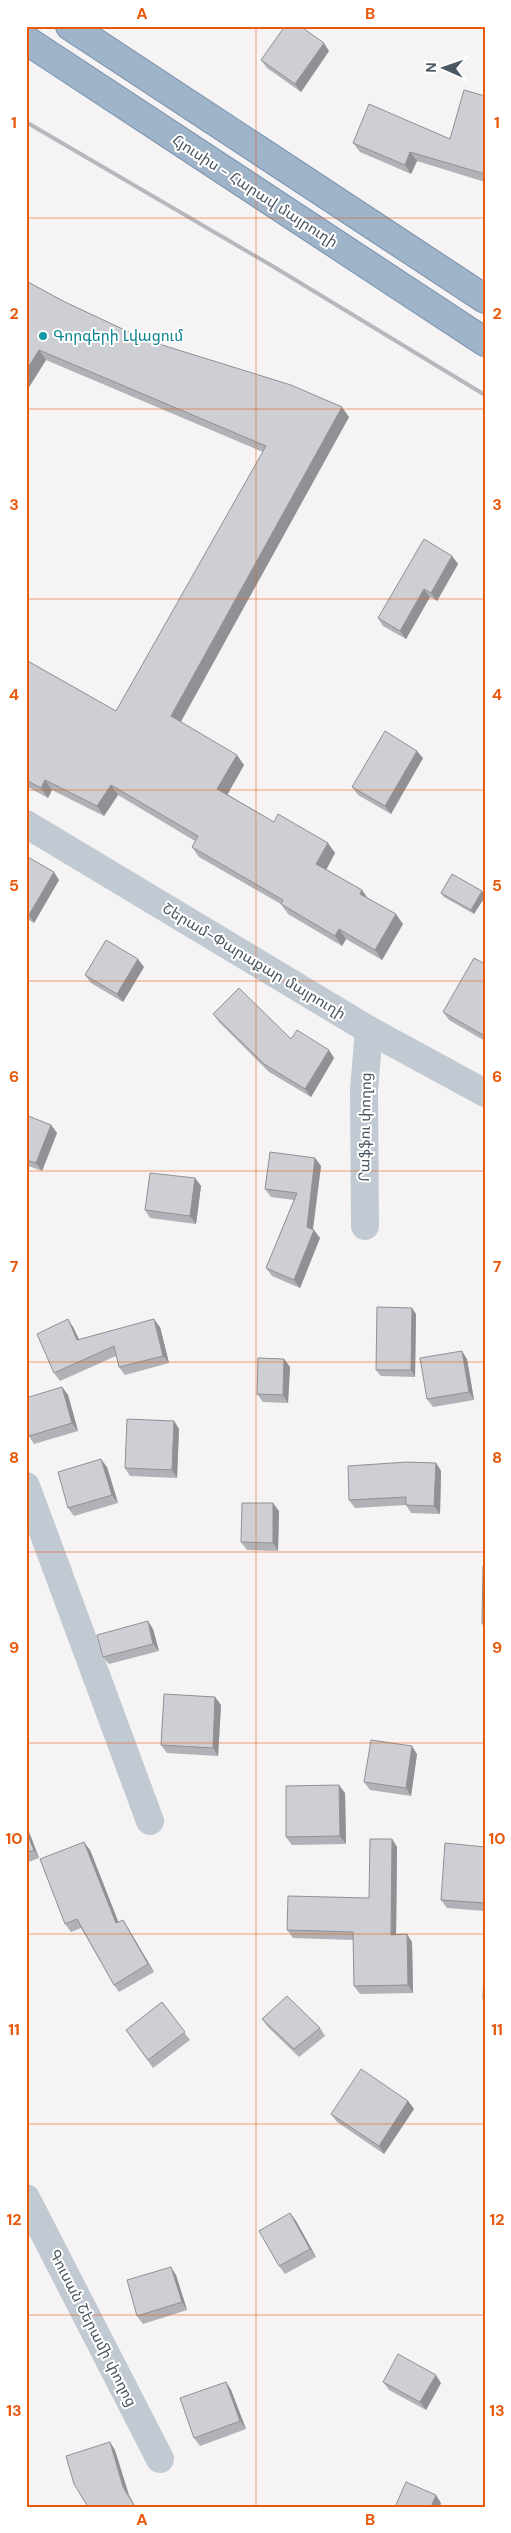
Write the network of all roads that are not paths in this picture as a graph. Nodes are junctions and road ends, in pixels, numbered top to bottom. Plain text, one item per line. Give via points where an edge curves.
1 (70, 26) edge
2 (26, 40) edge
3 (485, 299) edge
4 (485, 342) edge
5 (26, 824) edge
6 (369, 1030) junction
7 (485, 1094) edge
8 (365, 1226) dead end
9 (26, 1486) edge
10 (150, 1821) dead end
11 (26, 2198) edge
12 (160, 2459) dead end

1 - 3 highway
2 - 4 highway, Հյուսիս - Հարավ մայրուղի
5 - 6 street, Շերամ-Փարաքար մայրուղի
6 - 7 street, Շերամ-Փարաքար մայրուղի
6 - 8 street, Րաֆֆու փողոց via 364,1090
9 - 10 street
11 - 12 street, Գուսան Շերամի փողոց

